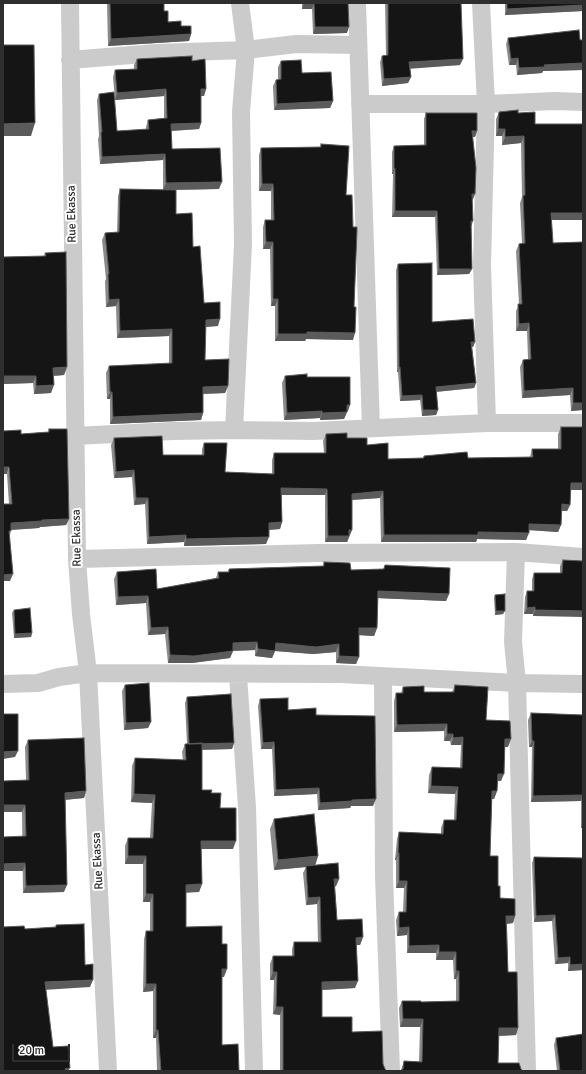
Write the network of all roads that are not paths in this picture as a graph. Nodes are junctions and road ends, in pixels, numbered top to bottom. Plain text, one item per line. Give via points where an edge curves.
1 (70, 3) edge
2 (240, 3) edge
3 (357, 3) edge
4 (481, 3) edge
5 (358, 45) junction
6 (246, 50) junction
7 (70, 60) junction
8 (583, 102) edge
9 (360, 104) junction
10 (486, 104) junction
11 (487, 423) junction
12 (583, 423) edge
13 (371, 428) junction
14 (234, 430) junction
15 (75, 436) junction
16 (516, 552) junction
17 (583, 557) edge
18 (77, 559) junction
19 (88, 673) junction
20 (238, 674) junction
21 (383, 677) junction
22 (518, 683) junction
23 (3, 684) edge
24 (583, 684) edge
25 (108, 1071) edge
26 (254, 1071) edge
27 (391, 1071) edge
28 (527, 1071) edge

1 - 7 street, Rue Ekassa
2 - 6 street
3 - 5 street
4 - 10 street
5 - 6 street via 296,44
5 - 9 street
6 - 7 street via 156,53
6 - 14 street via 241,112 243,244
7 - 15 street, Rue Ekassa
8 - 10 street
9 - 10 street
9 - 13 street
10 - 11 street via 482,265
11 - 12 street
11 - 13 street
13 - 14 street via 313,431
14 - 15 street
15 - 18 street, Rue Ekassa
16 - 17 street
16 - 18 street via 319,553
16 - 22 street via 513,642
18 - 19 street, Rue Ekassa
19 - 20 street
19 - 23 street via 38,683
19 - 25 street, Rue Ekassa
20 - 21 street via 341,674
20 - 26 street via 247,807
21 - 22 street
21 - 27 street via 384,876
22 - 24 street
22 - 28 street

